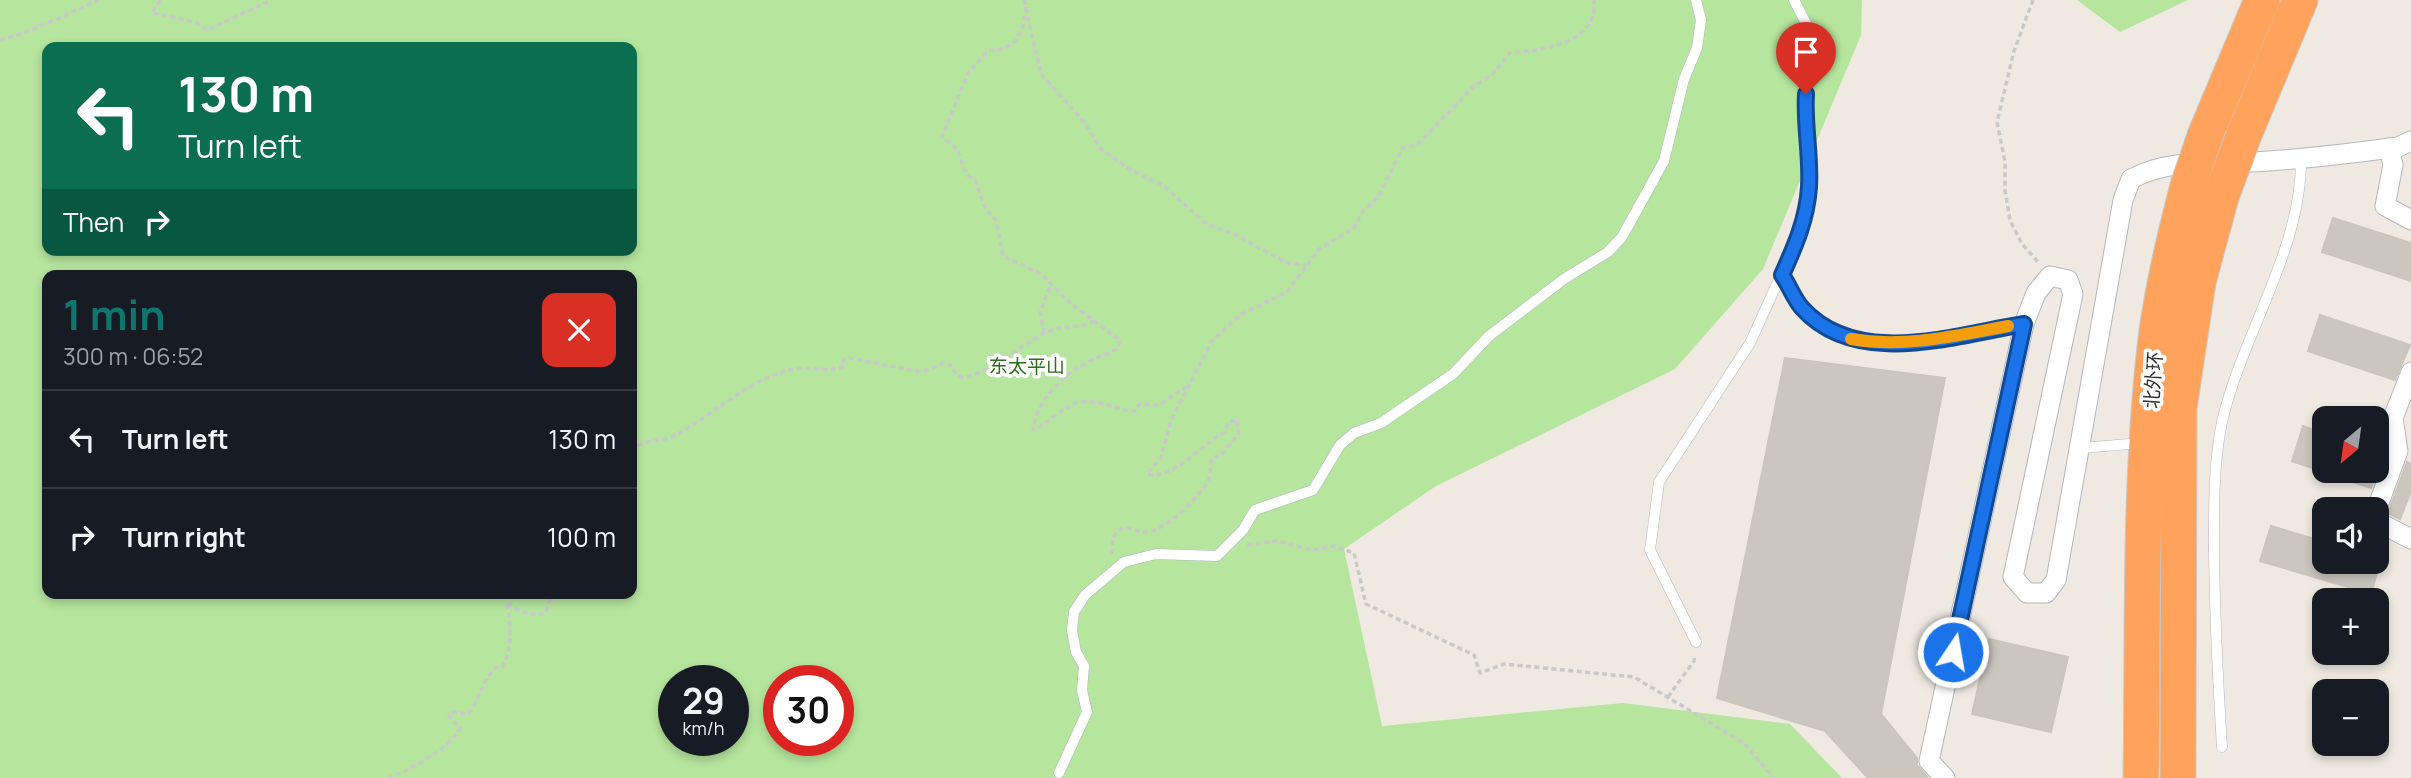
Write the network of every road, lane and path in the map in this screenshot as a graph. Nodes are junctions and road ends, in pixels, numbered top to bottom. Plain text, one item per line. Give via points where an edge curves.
1 (99, 0) edge
2 (160, 0) edge
3 (272, 0) edge
4 (1024, 0) edge
5 (1594, 0) edge
6 (1696, 0) edge
7 (1794, 0) edge
8 (2033, 0) edge
9 (2262, 0) edge
10 (2300, 0) edge
11 (1026, 7) junction
12 (0, 40) edge
13 (2411, 141) edge
14 (2389, 148) junction
15 (2301, 158) junction
16 (2411, 220) edge
17 (1306, 265) junction
18 (1782, 275) junction
19 (2054, 277) junction
20 (1052, 284) junction
21 (1094, 321) junction
22 (2024, 324) junction
23 (1044, 333) junction
24 (2411, 372) edge
25 (1186, 387) junction
26 (2148, 444) junction
27 (637, 445) edge
28 (2081, 448) junction
29 (2381, 497) edge
30 (2389, 528) edge
31 (2411, 539) edge
32 (1227, 546) junction
33 (1117, 567) junction
34 (551, 599) edge
35 (1696, 642) joint
36 (1668, 697) junction
37 (2222, 747) dead end
38 (1059, 773) dead end
39 (388, 778) edge
40 (1774, 778) edge
41 (1945, 778) edge
42 (2141, 778) edge
43 (2178, 778) edge

1 - 12 path via 29,33
2 - 3 path via 152,13 196,22 207,30
4 - 11 path
5 - 17 path via 1596,14 1589,26 1549,49 1510,53 1418,144 1403,148 1378,197 1354,228 1319,249
6 - 32 lane via 1701,20 1697,48 1684,79 1664,161 1622,237 1608,252 1489,336 1453,374 1381,423 1354,433 1340,445 1313,491 1255,510
7 - 18 lane via 1810,31 1804,122 1810,186 1803,227
8 - 19 path via 2014,51 1997,122 2010,220 2022,244
9 - 26 highway, 北外环, bridge via 2188,186 2155,346
10 - 43 highway, 北外环, bridge via 2221,197 2198,282 2179,408
11 - 17 path via 1041,74 1084,122 1100,148 1164,186 1205,223 1287,263
11 - 20 path via 1015,44 1004,51 989,50 968,73 942,137 957,149 966,174 975,181 986,209 996,220 1003,256
13 - 14 street
14 - 15 street
14 - 16 street via 2393,165 2385,206
15 - 28 street via 2171,164 2131,179 2123,200
15 - 37 lane via 2298,198 2289,231 2237,369 2216,458 2215,636
17 - 25 path via 1287,292 1240,315 1212,341
18 - 22 lane via 1802,308 1845,338 1883,344 1945,339
18 - 35 lane via 1750,343 1659,482 1650,550
19 - 22 street via 2036,293
19 - 28 street via 2068,280 2073,294 2013,577 2027,593 2046,593 2056,580
20 - 21 path
20 - 23 path via 1040,312
21 - 23 path
21 - 25 path via 1120,340 1118,348 1087,362 1049,393 1037,411 1033,430 1076,403 1094,401 1135,411 1140,404 1158,405
22 - 41 street via 1929,761
23 - 27 path via 976,376 962,377 944,363 921,372 849,358 830,372 796,369 750,385 670,438
24 - 29 street via 2393,418 2398,451
25 - 33 path via 1166,433 1161,458 1147,474 1180,467 1200,447 1225,432 1229,422 1237,420 1239,432 1221,455 1212,458 1205,484 1168,525 1146,533 1120,528 1112,541 1111,556
26 - 28 lane
26 - 42 highway, 北外环 via 2141,565
30 - 31 street
32 - 33 lane via 1217,556 1156,554
32 - 36 path via 1277,541 1313,550 1334,546 1354,553 1366,604 1474,655 1480,674 1504,664 1634,677
33 - 38 lane via 1085,595 1074,612 1072,630 1084,666 1082,690 1087,712
34 - 39 path via 545,614 530,615 507,602 508,657 486,677 478,701 468,713 449,716 460,728 458,734 450,744
35 - 36 path via 1694,661
36 - 40 path via 1744,743

